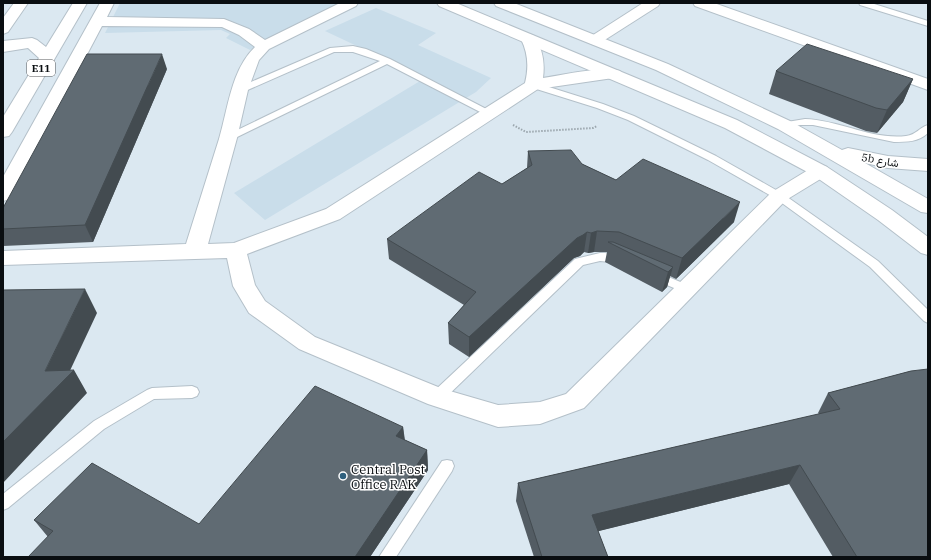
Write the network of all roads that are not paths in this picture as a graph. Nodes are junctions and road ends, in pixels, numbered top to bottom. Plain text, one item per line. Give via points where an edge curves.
1 (22, 3) edge
2 (80, 3) edge
3 (107, 3) edge
4 (351, 3) edge
5 (444, 3) edge
6 (502, 3) edge
7 (653, 3) edge
8 (700, 3) edge
9 (863, 3) edge
10 (98, 21) junction
11 (928, 24) edge
12 (3, 29) edge
13 (528, 39) junction
14 (595, 40) junction
15 (264, 46) junction
16 (3, 47) edge
17 (48, 57) junction
18 (387, 61) junction
19 (614, 74) junction
20 (533, 85) junction
21 (928, 85) edge
22 (240, 90) junction
23 (489, 113) junction
24 (784, 125) junction
25 (928, 128) edge
26 (3, 132) edge
27 (228, 138) junction
28 (833, 151) junction
29 (928, 165) edge
30 (820, 171) junction
31 (3, 195) edge
32 (779, 196) junction
33 (928, 207) edge
34 (928, 248) edge
35 (236, 250) junction
36 (195, 251) junction
37 (3, 258) edge
38 (631, 266) edge
39 (645, 272) edge
40 (686, 289) junction
41 (928, 318) edge
42 (192, 392) dead end
43 (437, 397) junction
44 (447, 466) dead end
45 (3, 503) edge
46 (387, 557) edge

1 - 12 street
2 - 17 street, E11
3 - 10 street
4 - 15 street
5 - 13 street
6 - 14 street
7 - 14 street
8 - 21 street
9 - 11 lane
10 - 15 street via 224,23 244,32
10 - 31 street
13 - 19 street
13 - 20 street via 537,69
14 - 24 street
15 - 22 street via 252,58
16 - 17 street via 32,43
17 - 26 street, E11
18 - 22 lane via 364,51 334,50
18 - 23 lane
18 - 27 lane
19 - 20 street
19 - 30 street via 731,124
20 - 23 street
20 - 32 lane via 616,112 712,158
22 - 27 street
23 - 35 street via 333,214
24 - 25 lane via 794,122 816,122 902,140 921,135
24 - 28 street
27 - 36 street
28 - 29 street, 5b شارع via 888,162
28 - 33 street
30 - 32 street
30 - 34 street
32 - 40 street
32 - 41 lane via 874,264
35 - 36 street
35 - 43 street via 244,286 256,307 307,343
36 - 37 street
38 - 43 lane via 611,257 594,257 578,262
39 - 40 lane
40 - 43 street via 576,401 540,413 498,416
42 - 45 lane via 152,394 98,425
44 - 46 lane

